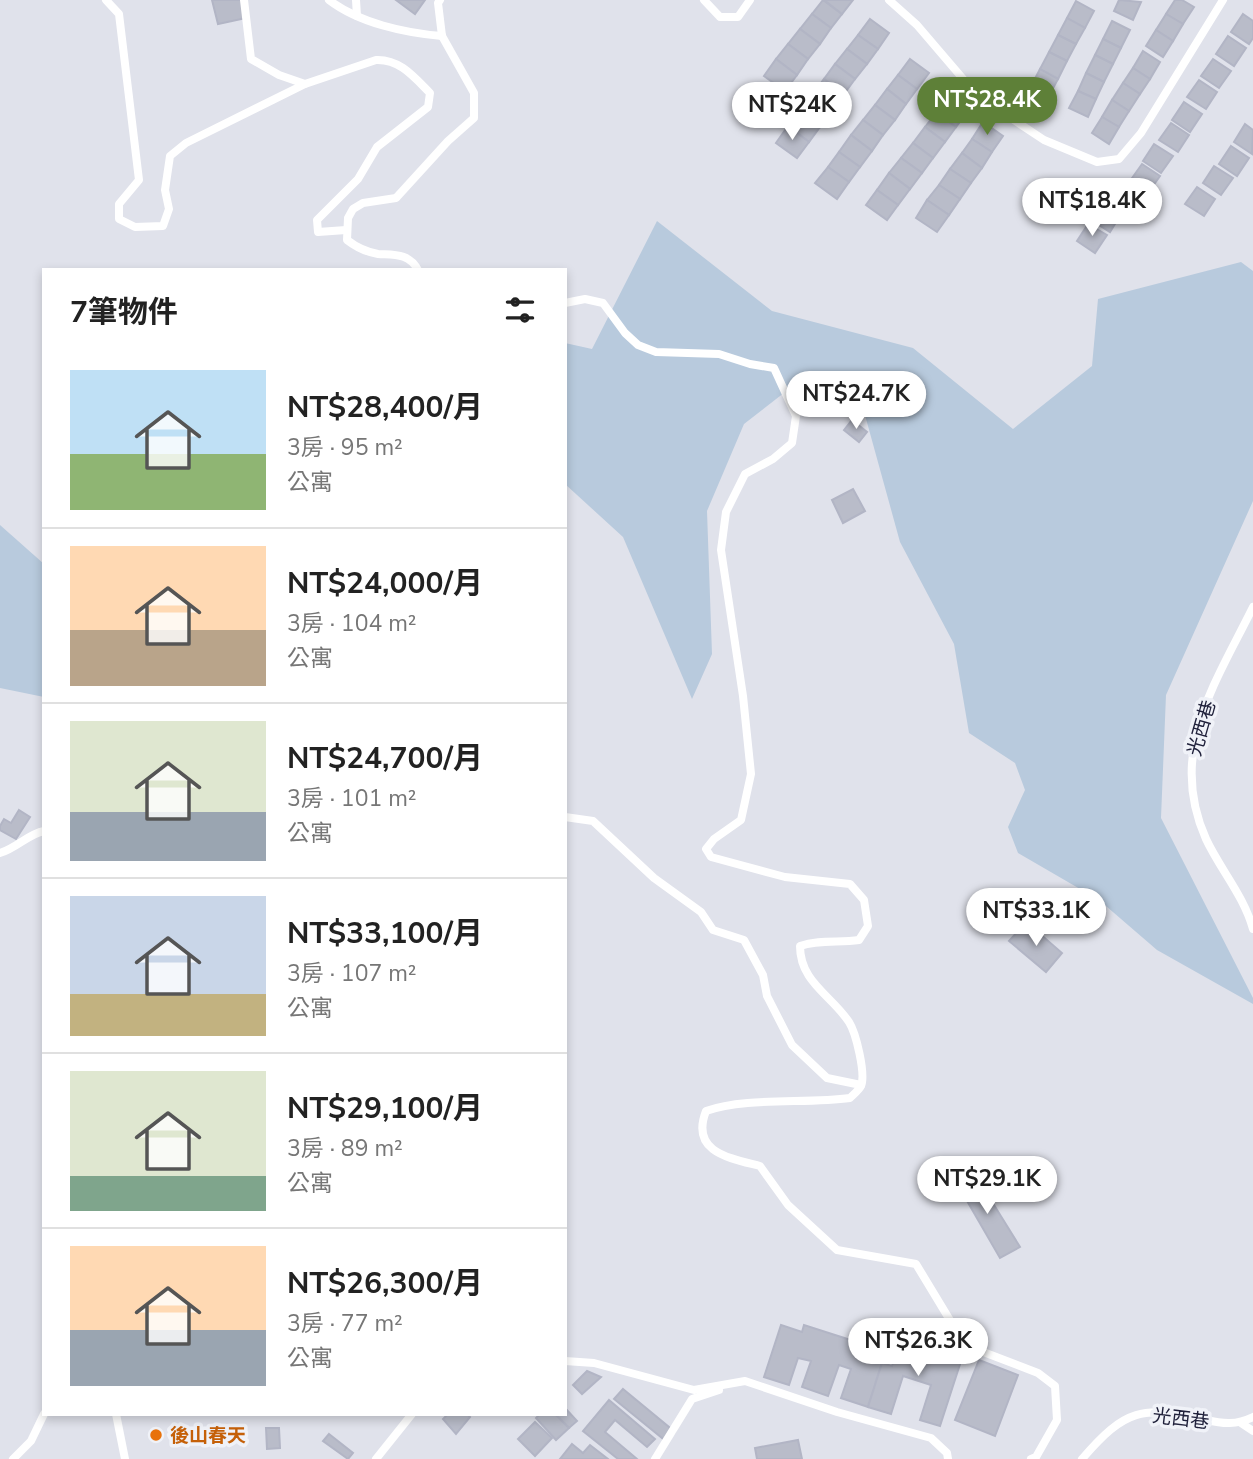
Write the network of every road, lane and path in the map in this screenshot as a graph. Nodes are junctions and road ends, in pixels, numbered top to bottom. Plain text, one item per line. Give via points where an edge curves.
1 (106, 0) edge
2 (244, 0) edge
3 (329, 0) edge
4 (356, 0) edge
5 (440, 0) edge
6 (704, 0) edge
7 (750, 0) edge
8 (889, 0) edge
9 (1223, 0) edge
10 (357, 16) junction
11 (442, 36) junction
12 (305, 84) junction
13 (346, 230) junction
14 (417, 268) edge
15 (567, 303) edge
16 (1253, 607) edge
17 (567, 817) edge
18 (42, 831) edge
19 (0, 852) edge
20 (1253, 929) edge
21 (861, 1085) junction
22 (567, 1361) edge
23 (745, 1381) junction
24 (43, 1416) edge
25 (116, 1416) edge
26 (410, 1416) edge
27 (1253, 1417) edge
28 (1241, 1423) junction
29 (1253, 1431) edge
30 (13, 1459) edge
31 (125, 1459) edge
32 (376, 1459) edge
33 (655, 1459) edge
34 (948, 1459) edge
35 (1031, 1459) edge
36 (1082, 1459) edge

1 - 12 lane via 119,14 139,180 119,204 119,219 135,227 163,226 169,209 170,156 186,143
2 - 12 lane via 251,59
3 - 10 lane
4 - 10 lane
5 - 11 lane
6 - 7 lane via 720,17 738,18
8 - 9 lane via 917,25 976,94 1044,140 1097,162 1119,159 1141,133
10 - 11 lane via 416,34
11 - 13 lane via 474,93 474,118 396,198 353,209
12 - 13 lane via 386,59 401,65 430,93 428,107 377,147 358,179 317,220 318,232
13 - 14 lane via 347,240 359,249 406,257
15 - 21 lane via 584,299 603,303 625,333 656,352 719,354 774,368 796,416 792,443 773,460 745,474 726,512 721,550 751,774 741,820 706,849 711,857 772,874 850,884 864,900 868,926 859,940 800,946 800,961 813,983 850,1023 862,1064
16 - 20 lane, 光西巷 via 1206,703 1194,742 1190,780 1204,835
17 - 21 lane via 593,821 654,878 701,912 713,930 744,940 792,1045 827,1078
18 - 19 lane
21 - 35 lane via 850,1098 822,1102 725,1104 706,1111 701,1126 705,1141 722,1157 760,1166 788,1205 837,1251 916,1265 965,1345 1038,1373 1055,1386 1058,1420
22 - 23 lane via 594,1363 694,1390
23 - 33 lane via 692,1399
23 - 34 lane via 932,1438
24 - 30 lane via 31,1441
25 - 31 lane
26 - 32 lane
27 - 28 lane
28 - 29 lane
28 - 36 lane, 光西巷 via 1168,1412 1139,1413 1113,1425

